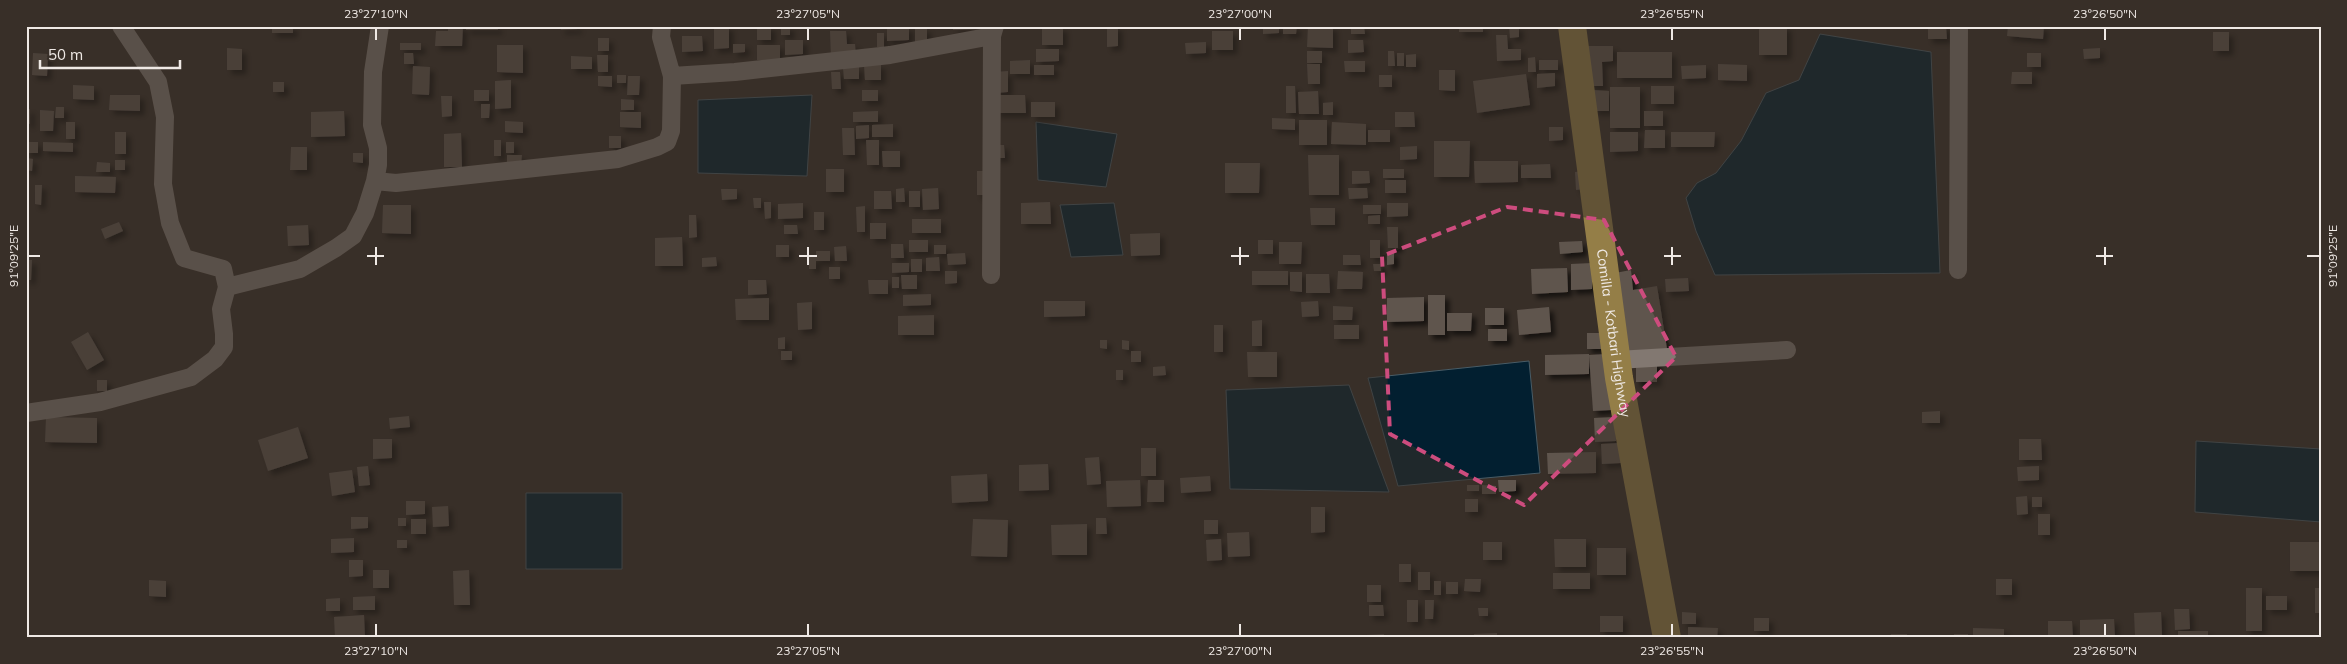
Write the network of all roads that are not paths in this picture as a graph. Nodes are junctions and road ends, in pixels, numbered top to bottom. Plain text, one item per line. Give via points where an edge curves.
1 (121, 26) edge
2 (380, 26) edge
3 (662, 26) edge
4 (1572, 26) edge
5 (1960, 26) edge
6 (994, 31) edge
7 (672, 76) junction
8 (375, 181) junction
9 (1958, 270) dead end
10 (991, 275) dead end
11 (227, 287) junction
12 (1787, 350) dead end
13 (1617, 360) junction
14 (26, 412) edge
15 (1667, 638) edge

1 - 11 street via 158,82 165,117 163,184 170,223 184,258 223,268
2 - 8 street via 372,72 372,125 378,148
3 - 7 street via 661,37
4 - 13 main road, Comilla - Kotbari Highway
5 - 9 street
6 - 7 street via 890,55
6 - 10 street
7 - 8 street via 671,131 667,142 657,147 618,159 396,183
8 - 11 street via 365,213 353,236 300,268
11 - 14 street via 221,309 224,347 215,359 191,377 100,402
12 - 13 street
13 - 15 main road, Comilla - Kotbari Highway

